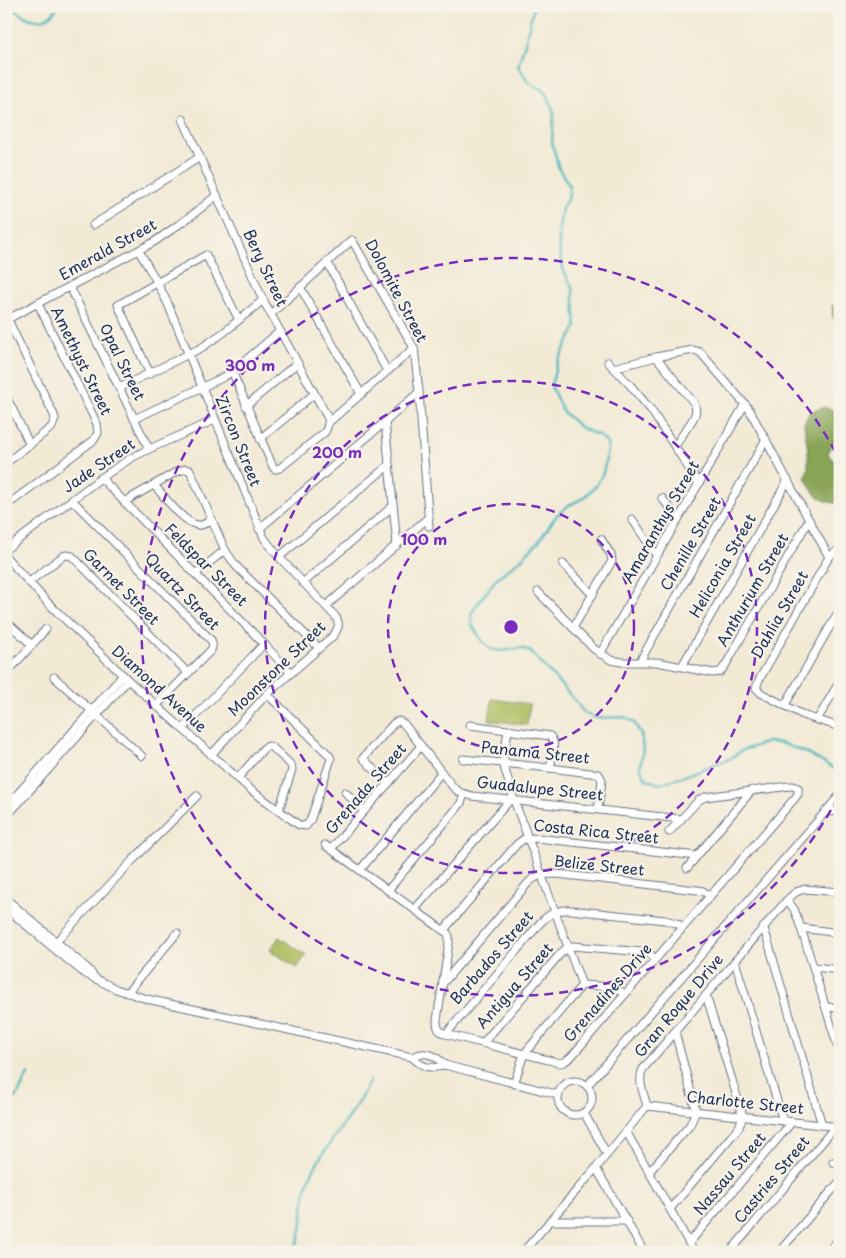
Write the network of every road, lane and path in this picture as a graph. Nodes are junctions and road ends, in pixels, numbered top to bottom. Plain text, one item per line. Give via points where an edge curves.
1 (183, 119) dead end
2 (200, 157) junction
3 (217, 195) junction
4 (93, 225) dead end
5 (139, 251) junction
6 (327, 262) junction
7 (157, 282) junction
8 (70, 287) junction
9 (300, 287) junction
10 (263, 300) junction
11 (38, 304) junction
12 (271, 314) junction
13 (7, 320) edge
14 (239, 320) junction
15 (280, 331) junction
16 (414, 348) junction
17 (188, 356) junction
18 (656, 357) junction
19 (297, 363) junction
20 (387, 371) junction
21 (232, 372) junction
22 (150, 374) junction
23 (202, 387) junction
24 (119, 388) junction
25 (419, 392) junction
26 (314, 394) junction
27 (361, 394) junction
28 (6, 396) edge
29 (745, 404) junction
30 (246, 406) junction
31 (134, 419) junction
32 (215, 420) junction
33 (385, 422) junction
34 (328, 423) junction
35 (260, 439) junction
36 (766, 439) junction
37 (30, 444) junction
38 (675, 446) junction
39 (149, 449) junction
40 (6, 463) edge
41 (389, 465) junction
42 (101, 478) junction
43 (788, 480) junction
44 (699, 484) junction
45 (154, 485) junction
46 (662, 498) dead end
47 (72, 500) junction
48 (124, 502) junction
49 (6, 506) edge
50 (393, 506) junction
51 (429, 518) junction
52 (212, 519) junction
53 (632, 519) dead end
54 (678, 520) junction
55 (810, 520) junction
56 (430, 526) dead end
57 (259, 529) junction
58 (601, 539) dead end
59 (397, 545) junction
60 (6, 549) edge
61 (225, 550) junction
62 (840, 550) edge
63 (657, 556) junction
64 (6, 557) edge
65 (279, 557) junction
66 (829, 557) junction
67 (563, 564) dead end
68 (195, 574) junction
69 (30, 582) junction
70 (303, 583) junction
71 (538, 592) dead end
72 (593, 594) junction
73 (326, 606) junction
74 (840, 609) edge
75 (6, 620) edge
76 (339, 623) joint
77 (573, 628) junction
78 (46, 629) dead end
79 (264, 644) junction
80 (32, 645) junction
81 (319, 648) junction
82 (600, 654) junction
83 (640, 661) junction
84 (682, 666) junction
85 (290, 672) junction
86 (188, 673) junction
87 (6, 674) edge
88 (54, 678) dead end
89 (126, 678) junction
90 (840, 680) edge
91 (267, 694) junction
92 (156, 706) junction
93 (785, 706) junction
94 (94, 713) junction
95 (817, 720) junction
96 (470, 725) dead end
97 (840, 727) edge
98 (183, 729) junction
99 (508, 730) junction
100 (421, 746) junction
101 (211, 755) junction
102 (142, 756) dead end
103 (463, 760) dead end
104 (503, 763) junction
105 (550, 768) junction
106 (442, 773) junction
107 (238, 778) junction
108 (388, 784) junction
109 (752, 790) junction
110 (345, 792) dead end
111 (464, 794) junction
112 (840, 794) edge
113 (20, 796) junction
114 (197, 796) dead end
115 (512, 800) junction
116 (6, 807) edge
117 (598, 809) junction
118 (279, 810) junction
119 (364, 811) junction
120 (840, 811) edge
121 (825, 812) junction
122 (6, 817) edge
123 (681, 819) junction
124 (669, 832) dead end
125 (528, 838) junction
126 (697, 856) junction
127 (687, 868) dead end
128 (360, 870) junction
129 (542, 874) junction
130 (388, 890) junction
131 (840, 892) edge
132 (710, 896) junction
133 (6, 899) edge
134 (787, 900) junction
135 (6, 908) edge
136 (415, 909) junction
137 (555, 912) junction
138 (683, 927) junction
139 (764, 928) junction
140 (802, 928) junction
141 (444, 930) junction
142 (177, 933) dead end
143 (840, 933) edge
144 (56, 942) junction
145 (568, 947) junction
146 (656, 959) junction
147 (735, 962) junction
148 (814, 967) junction
149 (840, 970) edge
150 (95, 978) junction
151 (443, 983) junction
152 (582, 985) junction
153 (127, 993) junction
154 (626, 994) junction
155 (706, 995) junction
156 (826, 1007) junction
157 (840, 1008) edge
158 (675, 1032) junction
159 (446, 1034) junction
160 (483, 1044) junction
161 (839, 1049) edge
162 (524, 1054) junction
163 (412, 1057) junction
164 (445, 1065) junction
165 (514, 1084) junction
166 (587, 1086) junction
167 (559, 1095) junction
168 (647, 1106) junction
169 (696, 1111) junction
170 (584, 1113) junction
171 (743, 1116) junction
172 (783, 1121) junction
173 (792, 1122) junction
174 (822, 1125) junction
175 (838, 1127) edge
176 (626, 1131) junction
177 (607, 1154) junction
178 (596, 1168) junction
179 (649, 1172) junction
180 (840, 1181) edge
181 (670, 1209) junction
182 (550, 1221) junction
183 (627, 1221) junction
184 (840, 1238) edge
185 (689, 1243) junction
186 (524, 1252) edge
187 (644, 1252) edge
188 (694, 1252) edge
189 (730, 1252) edge
190 (779, 1252) edge
191 (828, 1252) edge

1 - 2 street, Bery Street
2 - 3 street, Bery Street
2 - 4 street
3 - 5 street, Emerald Street via 173,230
3 - 10 street, Bery Street
5 - 7 street, Zircon Street
5 - 8 street, Emerald Street
6 - 9 street, Dolomite Street
6 - 16 street, Dolomite Street via 352,240
6 - 20 street
7 - 14 street via 206,255
7 - 17 street, Zircon Street
7 - 22 street via 118,305
8 - 11 street, Emerald Street
8 - 24 street, Opal Street
9 - 12 street, Dolomite Street
9 - 27 street
10 - 12 street, Bery Street
10 - 14 street
11 - 13 street, Emerald Street
11 - 49 street, Amethyst Street via 97,424 98,433 94,440
12 - 15 street, Bery Street
13 - 37 street via 55,419 52,427
14 - 17 street
15 - 19 street, Bery Street
15 - 21 street
16 - 20 street
16 - 25 street, Dolomite Street
17 - 22 street
17 - 23 street, Zircon Street
18 - 29 street via 698,350
18 - 38 street via 696,407 693,420
18 - 38 street via 611,365 651,410
19 - 26 street, Bery Street
19 - 30 street
20 - 27 street
21 - 23 street
21 - 30 street
22 - 24 street
23 - 31 street
23 - 32 street, Zircon Street
24 - 31 street, Opal Street
25 - 33 street
25 - 51 street, Dolomite Street
26 - 34 street, Bery Street
26 - 35 street
27 - 34 street
28 - 37 street
29 - 36 street
29 - 44 street, Amaranthys Street
30 - 35 street
31 - 39 street, Opal Street
32 - 39 street, Jade Street
32 - 57 street, Zircon Street
33 - 41 street
33 - 57 street
34 - 35 street via 325,432 280,468 275,469 271,465
36 - 43 street
36 - 83 street, Chenille Street
37 - 40 street
38 - 44 street
39 - 42 street, Jade Street
41 - 50 street
41 - 65 street
42 - 47 street, Jade Street
42 - 48 street, Feldspar Street
43 - 55 street
43 - 84 street, Heliconia Street
44 - 54 street, Amaranthys Street
45 - 48 street
45 - 52 street via 192,524 200,526
45 - 52 street via 176,472 190,470
46 - 54 street
47 - 60 street, Jade Street
47 - 86 street, Quartz Street via 211,640 211,650
48 - 68 street, Feldspar Street
50 - 59 street
50 - 70 street
51 - 56 street, Dolomite Street
51 - 59 street
52 - 61 street
53 - 63 street
54 - 63 street, Amaranthys Street
55 - 66 street
55 - 84 street, Anthurium Street via 720,672
57 - 65 street, Zircon Street
58 - 72 street via 612,558
59 - 73 street
61 - 68 street
61 - 81 street via 242,573
62 - 66 street
63 - 82 street, Amaranthys Street
64 - 69 street, Diamond Avenue
65 - 70 street, Zircon Street
66 - 93 street, Dahlia Street via 756,688
67 - 72 street
68 - 79 street, Feldspar Street
69 - 86 street, Garnet Street via 63,556 72,556
69 - 89 street, Diamond Avenue
70 - 73 street, Zircon Street
71 - 77 street
72 - 77 street
73 - 76 street, Zircon Street
74 - 93 street
75 - 80 street
76 - 81 street, Moonstone Street via 336,632
77 - 82 street
78 - 80 street
79 - 85 street, Feldspar Street
79 - 98 street
80 - 87 street
81 - 85 street, Moonstone Street
82 - 83 street via 616,662
83 - 84 street
85 - 91 street, Moonstone Street
86 - 92 street, Quartz Street
88 - 94 street
89 - 92 street, Diamond Avenue
89 - 94 street
90 - 95 street
91 - 101 street, Moonstone Street
91 - 118 street, Diamond Avenue via 331,759 306,826
92 - 98 street, Diamond Avenue
93 - 95 street
94 - 102 street
94 - 113 street
95 - 97 street
96 - 99 street
98 - 101 street, Diamond Avenue
99 - 104 street
99 - 105 street via 552,737
100 - 106 street, Guadalupe Street
100 - 108 street, Grenada Street
100 - 108 street, Guadalupe Street via 399,721 363,758
101 - 107 street, Diamond Avenue
103 - 104 street, Panama Street
104 - 105 street, Panama Street
104 - 115 street
105 - 117 street, Panama Street via 600,776
106 - 111 street, Guadalupe Street via 452,787
106 - 128 street
107 - 118 street, Diamond Avenue
107 - 118 street via 264,748 273,748 292,769
108 - 119 street, Grenada Street
109 - 123 street via 705,797
109 - 126 street
109 - 132 street, Grenadines Drive via 794,786 798,788 798,794
110 - 119 street
111 - 115 street, Guadalupe Street
111 - 130 street via 458,807
112 - 121 street
113 - 116 street
113 - 122 street
114 - 144 street
115 - 117 street, Guadalupe Street
115 - 125 street
115 - 136 street
117 - 123 street, Guadalupe Street
119 - 128 street, Grenada Street via 328,847
120 - 121 street
121 - 166 street
123 - 124 street
125 - 126 street, Costa Rica Street
125 - 129 street
125 - 141 street, Costa Rica Street via 518,844
126 - 127 street
128 - 130 street
129 - 132 street, Belize Street via 697,890
129 - 137 street
129 - 151 street, Belize Street via 529,882
130 - 136 street
131 - 134 street via 805,889
132 - 138 street, Grenadines Drive
133 - 144 street
134 - 139 street, Gran Roque Drive
134 - 140 street
135 - 150 street via 84,973
136 - 141 street
137 - 138 street, Barbados Street via 565,910 665,920
137 - 145 street
137 - 159 street, Barbados Street via 545,917
138 - 146 street, Grenadines Drive
139 - 147 street, Gran Roque Drive
139 - 174 street
140 - 143 street
140 - 148 street
141 - 151 street via 449,940
142 - 153 street
144 - 150 street via 88,968
145 - 146 street, Antigua Street via 644,952
145 - 152 street
145 - 160 street, Antigua Street
146 - 154 street, Grenadines Drive
147 - 155 street, Gran Roque Drive
147 - 172 street
148 - 149 street
148 - 156 street
150 - 153 street
151 - 159 street via 437,1024 439,1031
152 - 154 street via 612,988
152 - 162 street
153 - 163 street
154 - 162 street, Grenadines Drive via 564,1062
155 - 158 street, Gran Roque Drive
155 - 171 street
156 - 157 street
156 - 161 street
158 - 168 street, Gran Roque Drive via 641,1074
158 - 169 street
159 - 160 street, Grenadines Drive
160 - 162 street, Grenadines Drive
162 - 165 street
163 - 164 street via 420,1065 428,1067
163 - 164 street via 431,1054
164 - 165 street
165 - 167 street
166 - 167 street via 581,1082 570,1082
166 - 170 street via 592,1102
167 - 170 street via 560,1107 566,1113 577,1116
168 - 169 street, Charlotte Street
168 - 176 street
169 - 171 street, Charlotte Street
169 - 179 street via 690,1125
170 - 177 street
171 - 172 street, Charlotte Street
171 - 181 street via 739,1127
172 - 173 street, Charlotte Street
173 - 174 street, Charlotte Street
173 - 185 street, Nassau Street
174 - 175 street, Charlotte Street
175 - 189 street, Castries Street
176 - 177 street
176 - 179 street
177 - 178 street
178 - 182 street
178 - 183 street
179 - 181 street
180 - 190 street
181 - 185 street
182 - 183 street
182 - 186 street
183 - 187 street
184 - 191 street
185 - 188 street

